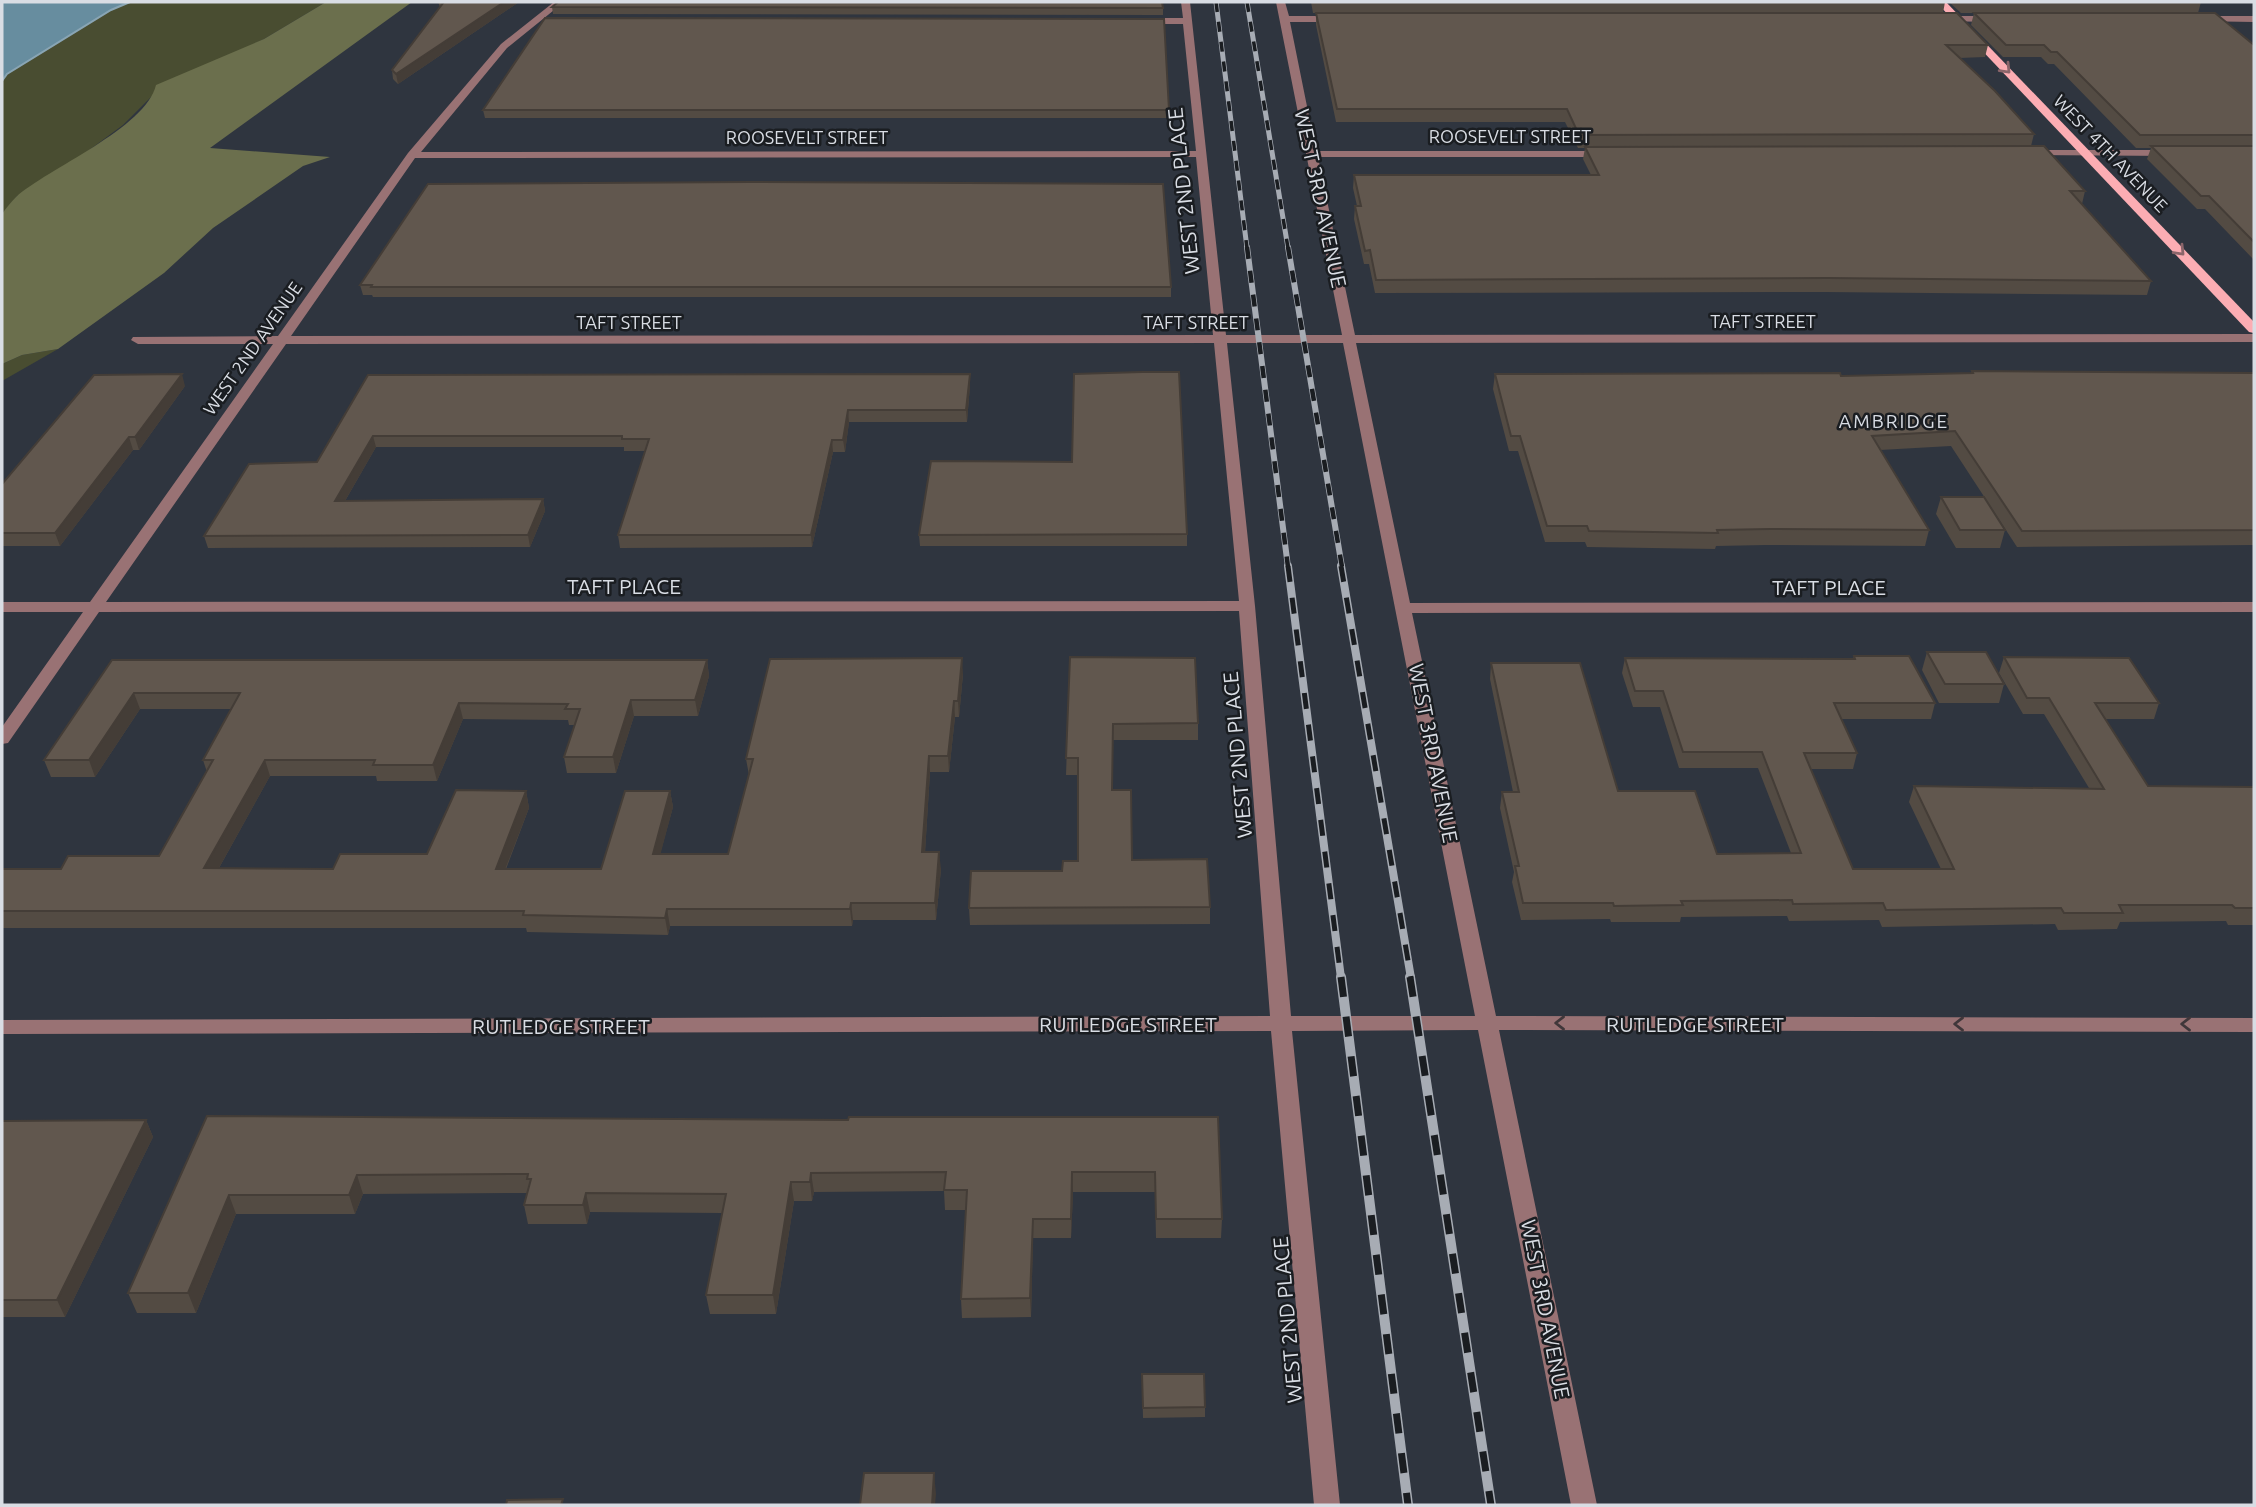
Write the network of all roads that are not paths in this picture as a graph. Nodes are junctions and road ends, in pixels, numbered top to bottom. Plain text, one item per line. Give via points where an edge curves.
1 (559, 2) edge
2 (1186, 2) edge
3 (1281, 2) edge
4 (1941, 2) edge
5 (1284, 19) junction
6 (1357, 19) edge
7 (1930, 19) edge
8 (1958, 19) junction
9 (2013, 19) edge
10 (2180, 19) edge
11 (2254, 19) edge
12 (533, 20) junction
13 (561, 20) edge
14 (1132, 21) edge
15 (1187, 21) junction
16 (2012, 153) edge
17 (2085, 153) junction
18 (2186, 153) edge
19 (1203, 154) junction
20 (1312, 154) junction
21 (1612, 154) edge
22 (412, 155) junction
23 (2254, 329) edge
24 (2254, 338) edge
25 (1222, 339) junction
26 (1350, 339) junction
27 (138, 340) dead end
28 (283, 340) junction
29 (1247, 606) junction
30 (2, 607) edge
31 (93, 607) junction
32 (2254, 607) edge
33 (1404, 608) junction
34 (2, 739) edge
35 (1489, 1023) junction
36 (1282, 1024) junction
37 (2254, 1024) edge
38 (2, 1027) edge
39 (1327, 1505) edge
40 (1584, 1505) edge

1 - 12 street, WEST 2ND AVENUE
2 - 15 street, WEST 2ND PLACE
3 - 5 street, WEST 3RD AVENUE
4 - 8 main road, WEST 4TH AVENUE
5 - 6 street
5 - 20 street, WEST 3RD AVENUE
7 - 8 street
8 - 9 street
8 -> 17 main road, WEST 4TH AVENUE
10 - 11 street
12 - 13 street
12 - 22 street, WEST 2ND AVENUE via 504,46
14 - 15 street
15 - 19 street, WEST 2ND PLACE
16 - 17 street
17 - 18 street
17 -> 23 main road, WEST 4TH AVENUE
19 - 22 street, ROOSEVELT STREET
19 - 25 street, WEST 2ND PLACE
20 - 21 street, ROOSEVELT STREET
20 - 26 street, WEST 3RD AVENUE
22 - 28 street, WEST 2ND AVENUE
24 - 26 street, TAFT STREET
25 - 26 street, TAFT STREET
25 - 28 street, TAFT STREET
25 - 29 street, WEST 2ND PLACE
26 - 33 street, WEST 3RD AVENUE
27 - 28 street, TAFT STREET
28 - 31 street, WEST 2ND AVENUE
29 - 31 street, TAFT PLACE
29 - 36 street, WEST 2ND PLACE
30 - 31 street, TAFT PLACE
31 - 34 street, WEST 2ND AVENUE
32 - 33 street, TAFT PLACE
33 - 35 street, WEST 3RD AVENUE
35 - 36 street, RUTLEDGE STREET
37 -> 35 street, RUTLEDGE STREET
35 - 40 street, WEST 3RD AVENUE
36 - 38 street, RUTLEDGE STREET
36 - 39 street, WEST 2ND PLACE

